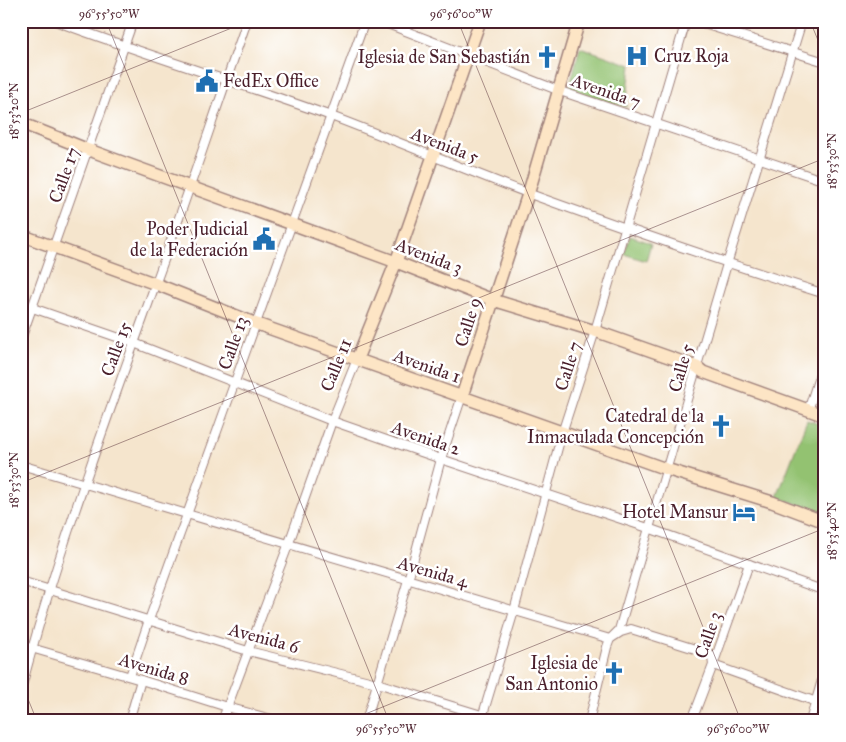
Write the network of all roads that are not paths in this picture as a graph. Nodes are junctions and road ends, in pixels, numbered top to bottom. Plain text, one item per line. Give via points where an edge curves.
1 (23, 21) edge
2 (55, 21) edge
3 (133, 21) edge
4 (247, 21) edge
5 (365, 21) edge
6 (380, 21) edge
7 (480, 21) edge
8 (579, 21) edge
9 (686, 21) edge
10 (694, 21) edge
11 (802, 21) edge
12 (21, 26) edge
13 (124, 47) junction
14 (792, 52) junction
15 (467, 56) junction
16 (825, 62) edge
17 (226, 81) junction
18 (560, 91) junction
19 (331, 116) junction
20 (21, 123) edge
21 (656, 123) junction
22 (89, 150) junction
23 (432, 156) junction
24 (758, 159) junction
25 (825, 180) edge
26 (190, 186) junction
27 (528, 193) junction
28 (292, 224) junction
29 (625, 228) junction
30 (21, 235) edge
31 (54, 248) junction
32 (396, 262) junction
33 (727, 264) junction
34 (156, 284) junction
35 (825, 294) edge
36 (494, 300) junction
37 (21, 304) edge
38 (32, 308) junction
39 (257, 324) junction
40 (595, 331) junction
41 (21, 338) edge
42 (134, 343) junction
43 (825, 358) edge
44 (357, 359) junction
45 (697, 367) junction
46 (235, 382) junction
47 (462, 396) junction
48 (808, 411) junction
49 (825, 416) edge
50 (332, 421) junction
51 (562, 433) junction
52 (441, 459) junction
53 (21, 465) edge
54 (666, 469) junction
55 (83, 485) junction
56 (545, 494) junction
57 (187, 515) junction
58 (825, 522) edge
59 (648, 528) junction
60 (288, 544) junction
61 (749, 564) junction
62 (408, 580) junction
63 (21, 581) edge
64 (49, 590) junction
65 (825, 591) edge
66 (514, 611) junction
67 (149, 620) junction
68 (610, 638) junction
69 (21, 645) edge
70 (32, 648) junction
71 (248, 650) junction
72 (713, 665) junction
73 (825, 670) edge
74 (130, 676) junction
75 (141, 680) junction
76 (377, 683) junction
77 (21, 690) edge
78 (815, 700) junction
79 (825, 705) edge
80 (227, 707) junction
81 (694, 715) dead end
82 (482, 718) edge
83 (129, 721) edge
84 (222, 721) edge
85 (279, 721) edge
86 (366, 721) edge
87 (501, 721) edge
88 (589, 721) edge
89 (810, 721) edge

1 - 12 street
2 - 13 street, Avenida 5
3 - 13 street, Calle 17
4 - 17 street, Calle 15
5 - 19 street, Calle 13
6 - 15 street, Avenida 7
7 - 15 main road, Calle 11
8 - 18 main road, Calle 9
9 - 21 street, Calle 7
10 - 14 street
11 - 14 street, Calle 5
13 - 17 street, Avenida 5
13 - 22 street, Calle 17
14 - 16 street
14 - 24 street, Calle 5
15 - 18 street, Avenida 7
15 - 23 main road, Calle 11
17 - 19 street, Avenida 5
17 - 26 street, Calle 15
18 - 21 street, Avenida 7
18 - 27 main road, Calle 9
19 - 23 street, Avenida 5
19 - 28 street, Calle 13
20 - 22 main road, Avenida 3
21 - 24 street, Avenida 7
21 - 29 street, Calle 7
22 - 26 main road, Avenida 3
22 - 31 street, Calle 17
23 - 27 street, Avenida 5
23 - 32 main road, Calle 11
24 - 25 street, Avenida 7
24 - 33 street, Calle 5
26 - 28 main road, Avenida 3
26 - 34 street, Calle 15
27 - 29 street, Avenida 5
27 - 36 main road, Calle 9
28 - 32 main road, Avenida 3
28 - 39 street, Calle 13
29 - 33 street, Avenida 5
29 - 40 street, Calle 7
30 - 31 main road, Avenida 1
31 - 34 main road, Avenida 1
31 - 38 street, Calle 17
32 - 36 main road, Avenida 3
32 - 44 main road, Calle 11
33 - 35 street, Avenida 5
33 - 45 street, Calle 5
34 - 39 main road, Avenida 1
34 - 42 street, Calle 15
36 - 40 main road, Avenida 3
36 - 47 main road, Calle 9
37 - 38 street, Avenida 2
38 - 41 street, Calle 17
38 - 42 street, Avenida 2
39 - 44 main road, Avenida 1
39 - 46 street, Calle 13
40 - 45 main road, Avenida 3
40 - 51 street, Calle 7
42 - 46 street, Avenida 2
42 - 55 street, Calle 15
43 - 48 street
44 - 47 main road, Avenida 1
44 - 50 street, Calle 11
45 - 48 main road, Avenida 3
45 - 54 street, Calle 5
46 - 50 street, Avenida 2
46 - 57 street, Calle 13
47 - 51 main road, Avenida 1
47 - 52 street, Calle 9
48 - 49 main road, Avenida 3
50 - 52 street, Avenida 2
50 - 60 street, Calle 11
51 - 54 main road, Avenida 1
51 - 56 street, Calle 7
52 - 56 street, Avenida 2
52 - 62 street, Calle 9
53 - 55 street, Avenida 4
54 - 58 main road, Avenida 1
54 - 59 street, Calle 5
55 - 57 street, Avenida 4
55 - 64 street, Calle 15
56 - 59 street, Avenida 2
56 - 66 street, Calle 7
57 - 60 street, Avenida 4
57 - 67 street, Calle 13
59 - 61 street, Avenida 2
59 - 68 street, Calle 5 via 619,630
60 - 62 street, Avenida 4
60 - 71 street, Calle 11
61 - 65 street, Avenida 2
61 - 72 street, Calle 3
62 - 66 street, Avenida 4
62 - 76 street, Calle 9
63 - 64 street, Avenida 6
64 - 67 street, Avenida 6
64 - 70 street, Calle 15
66 - 68 street, Avenida 4
66 - 82 street, Calle 7
67 - 71 street, Avenida 6
67 - 74 street, Calle 13
68 - 72 street via 631,629 708,653
68 - 88 street, Calle 5
69 - 70 street, Avenida 8
70 - 74 street, Avenida 8
70 - 77 street, Calle 15
71 - 76 street, Avenida 6
71 - 80 street, Calle 11
72 - 78 street
72 - 81 street, Calle 3
73 - 78 street
74 - 75 street, Avenida 8
75 - 80 street, Avenida 8
75 - 83 street
76 - 82 street, Avenida 6
76 - 86 street, Calle 9
78 - 79 street
78 - 89 street
80 - 84 street, Calle 11
80 - 85 street, Avenida 8
82 - 87 street, Avenida 6

